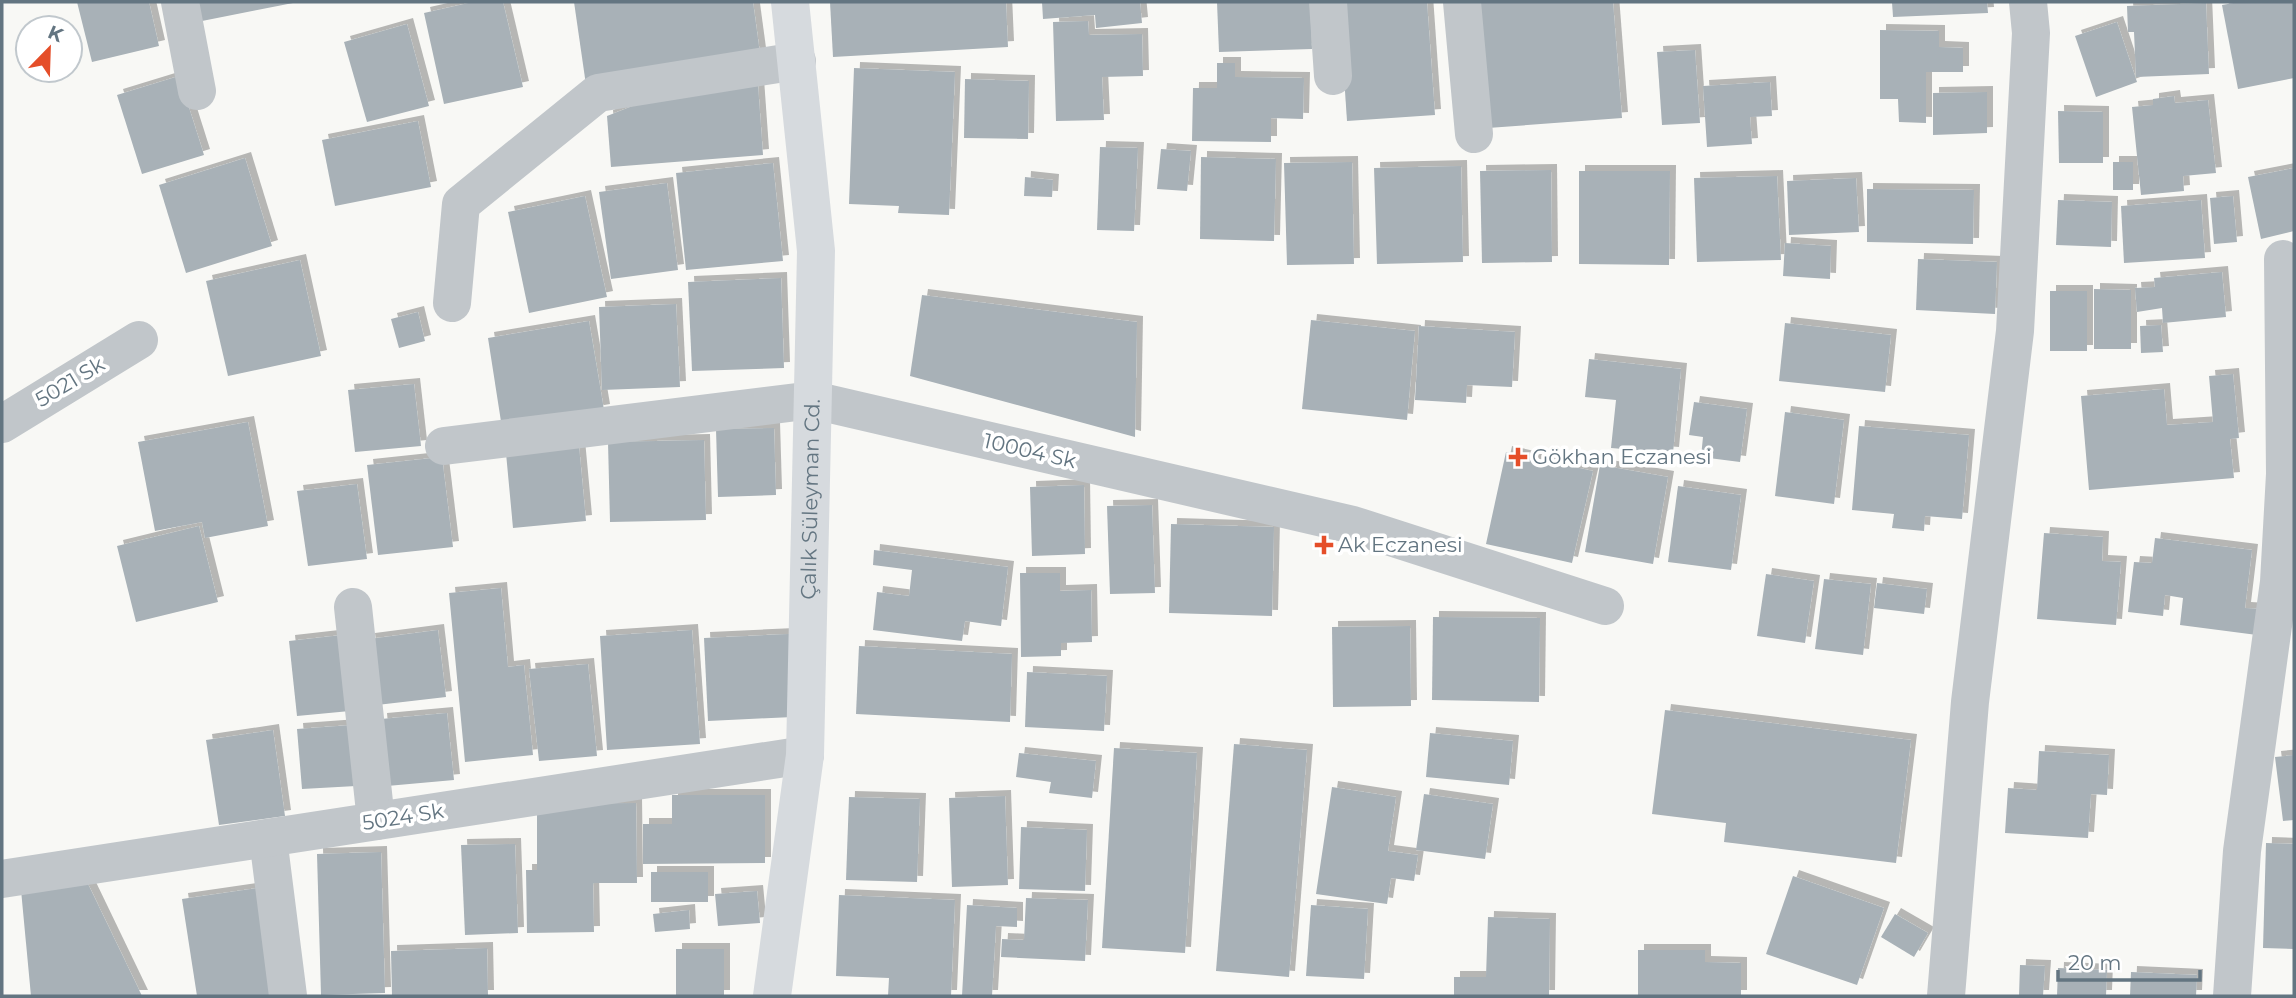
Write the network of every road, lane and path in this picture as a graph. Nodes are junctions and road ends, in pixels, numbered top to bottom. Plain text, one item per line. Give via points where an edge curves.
1 (180, 2) edge
2 (790, 2) edge
3 (1328, 2) edge
4 (1462, 2) edge
5 (2028, 2) edge
6 (796, 61) junction
7 (1333, 76) dead end
8 (197, 91) dead end
9 (1474, 134) dead end
10 (2283, 259) dead end
11 (452, 303) dead end
12 (139, 340) dead end
13 (813, 400) junction
14 (2, 424) edge
15 (444, 446) dead end
16 (1605, 606) dead end
17 (353, 607) dead end
18 (805, 755) junction
19 (376, 821) junction
20 (268, 838) junction
21 (2, 879) edge
22 (288, 996) edge
23 (772, 996) edge
24 (1946, 996) edge
25 (2232, 996) edge

1 - 8 street
2 - 6 main road, Çalık Süleyman Cd.
3 - 7 street
4 - 9 street
5 - 24 street via 2031,33 2015,331 1970,702
6 - 11 street via 598,93 461,204
6 - 13 main road, Çalık Süleyman Cd. via 816,251
10 - 25 street via 2285,474 2279,582 2242,851
12 - 14 street, 5021 Sk
13 - 15 street, 10004 Sk
13 - 16 street, 10004 Sk via 1353,525
13 - 18 main road, Çalık Süleyman Cd.
17 - 19 street
18 - 19 street, 5024 Sk
18 - 23 main road, Çalık Süleyman Cd.
19 - 20 street, 5024 Sk
20 - 21 street, 5024 Sk
20 - 22 street

